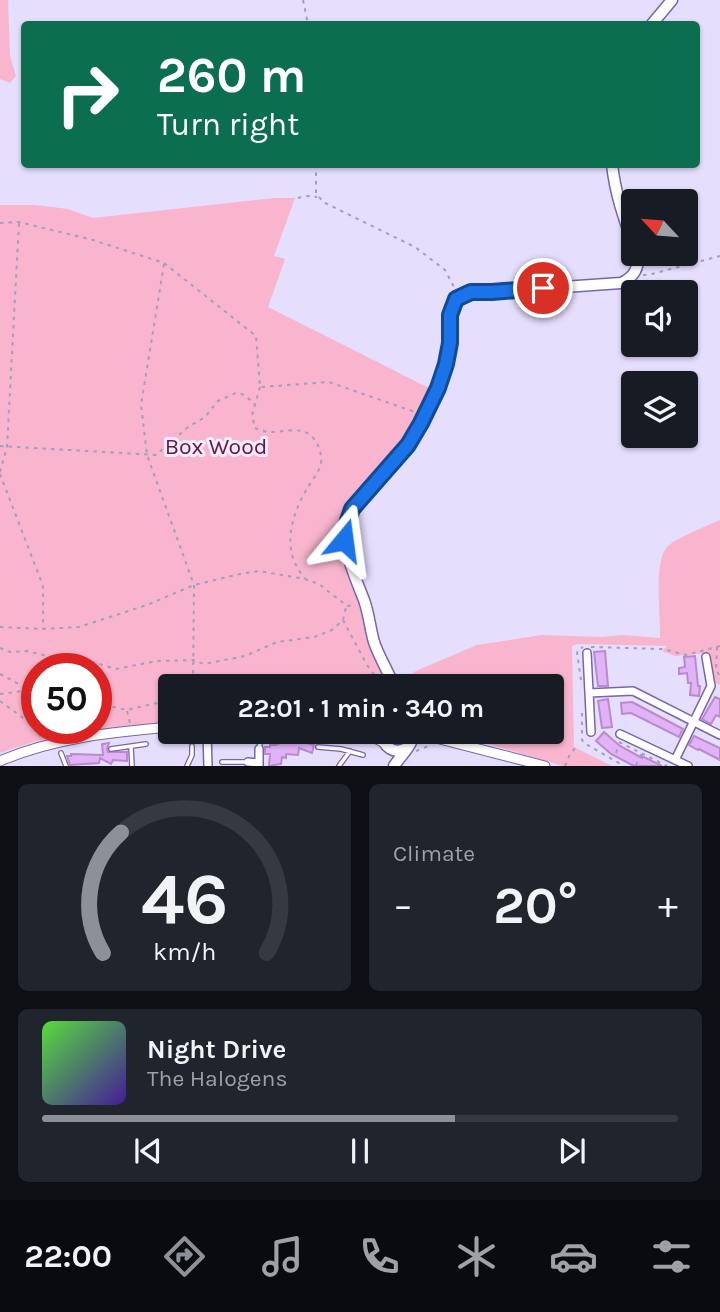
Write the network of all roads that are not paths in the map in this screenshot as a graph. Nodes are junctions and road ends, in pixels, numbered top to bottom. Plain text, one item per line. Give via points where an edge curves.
1 (672, 0) edge
2 (654, 21) edge
3 (612, 168) edge
4 (621, 211) edge
5 (637, 266) edge
6 (587, 653) dead end
7 (705, 657) dead end
8 (389, 674) edge
9 (589, 693) junction
10 (695, 721) junction
11 (158, 728) edge
12 (591, 732) dead end
13 (720, 735) edge
14 (621, 737) road end
15 (146, 744) dead end
16 (207, 744) edge
17 (260, 744) edge
18 (386, 744) edge
19 (389, 744) edge
20 (411, 744) edge
21 (450, 744) edge
22 (131, 746) junction
23 (192, 746) dead end
24 (318, 747) dead end
25 (111, 749) dead end
26 (259, 749) joint
27 (350, 751) junction
28 (61, 753) dead end
29 (363, 755) dead end
30 (675, 760) junction
31 (0, 761) edge
32 (222, 762) dead end
33 (248, 762) joint
34 (259, 764) edge
35 (66, 766) edge
36 (132, 766) edge
37 (187, 766) edge
38 (208, 766) edge
39 (339, 766) edge
40 (394, 766) edge
41 (545, 766) edge
42 (688, 766) edge

1 - 2 main road
3 - 4 main road
5 - 8 main road via 621,283 471,292 452,307 450,343 438,388 408,445 352,509 345,529 355,579
6 - 9 street
7 - 10 street via 711,686
9 - 10 street via 633,691
9 - 12 street
10 - 13 street
10 - 30 street
11 - 31 street via 46,745
14 - 30 street
15 - 22 lane
16 - 38 street
17 - 26 lane
18 - 40 main road
19 - 20 main road via 398,751
20 - 40 main road
21 - 41 street
22 - 25 lane
22 - 36 lane
23 - 37 lane
24 - 27 lane
26 - 34 street
27 - 29 lane
27 - 39 lane
28 - 35 lane
30 - 42 street
32 - 33 lane
33 - 34 street

